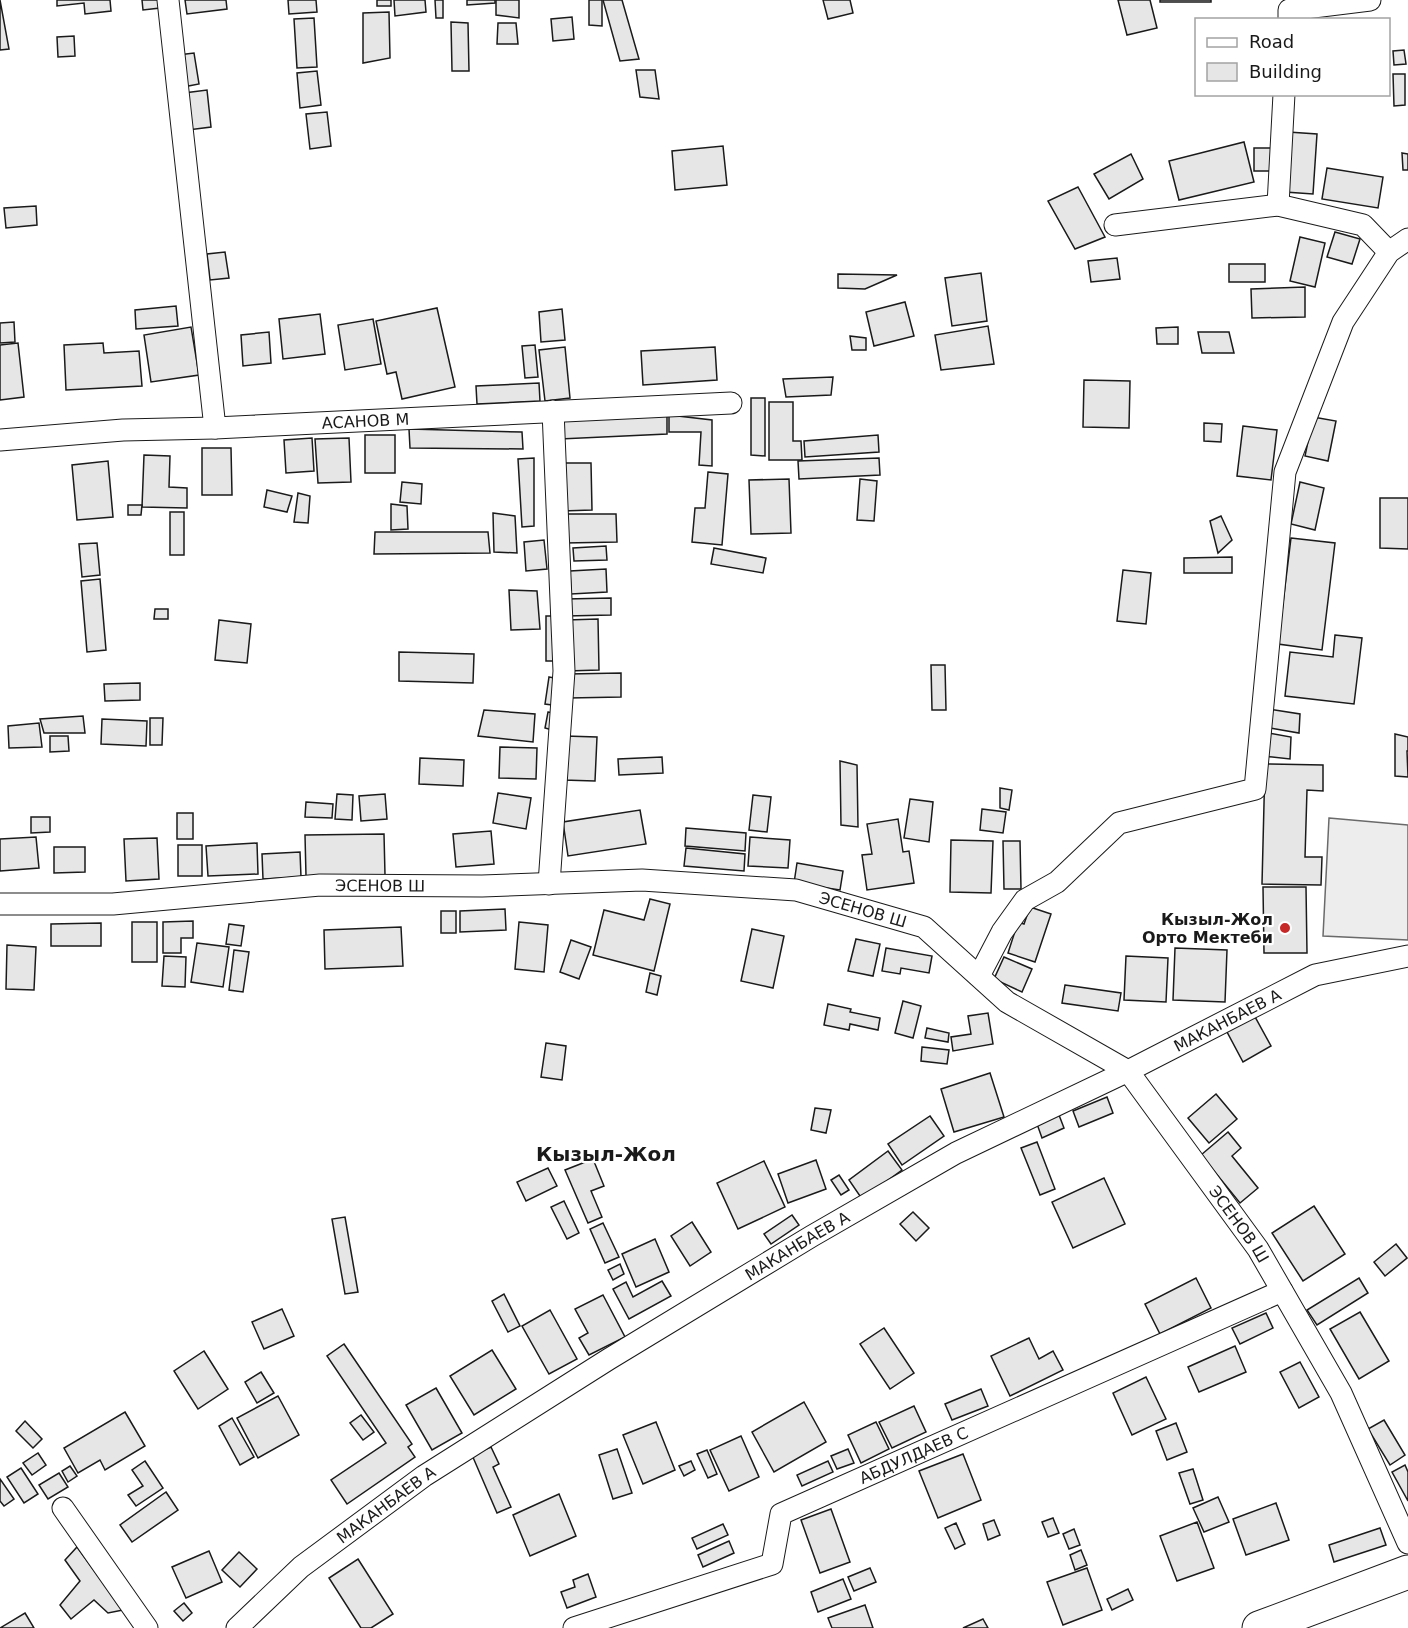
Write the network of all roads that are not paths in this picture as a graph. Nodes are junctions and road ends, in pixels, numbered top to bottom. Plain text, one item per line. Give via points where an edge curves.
1 (168, 0) edge
2 (1370, 0) edge
3 (1289, 18) edge
4 (1284, 96) edge
5 (1278, 205) junction
6 (1115, 225) dead end
7 (1408, 239) edge
8 (1389, 252) junction
9 (730, 403) dead end
10 (553, 411) junction
11 (215, 428) junction
12 (0, 440) edge
13 (549, 884) junction
14 (0, 904) edge
15 (1408, 956) edge
16 (979, 976) junction
17 (1128, 1071) junction
18 (1282, 1291) junction
19 (63, 1508) dead end
20 (1408, 1543) edge
21 (1408, 1572) edge
22 (147, 1628) edge
23 (237, 1628) edge
24 (574, 1628) edge
25 (1259, 1628) edge

1 - 11 street
2 - 3 street via 1289,10
4 - 5 street
5 - 6 street
5 - 8 street via 1364,225
7 - 8 street
8 - 16 street via 1342,322 1285,472 1255,789 1119,823 1057,882 1025,900 1002,932
9 - 10 street, АСАНОВ М
10 - 11 street, АСАНОВ М
10 - 13 street via 564,671
11 - 12 street, АСАНОВ М via 123,430
13 - 14 street, ЭСЕНОВ Ш via 321,885 113,904
13 - 16 street, ЭСЕНОВ Ш via 642,880 796,890 924,927
15 - 17 street, МАКАНБАЕВ А via 1315,975
16 - 17 street, ЭСЕНОВ Ш via 1007,1002
17 - 18 street, ЭСЕНОВ Ш via 1258,1249
17 - 23 street, МАКАНБАЕВ А via 956,1153 609,1359 424,1476 301,1567
18 - 20 street, ЭСЕНОВ Ш via 1341,1393
18 - 24 street, АБДУЛДАЕВ С via 782,1514 772,1564
19 - 22 street
21 - 25 highway

